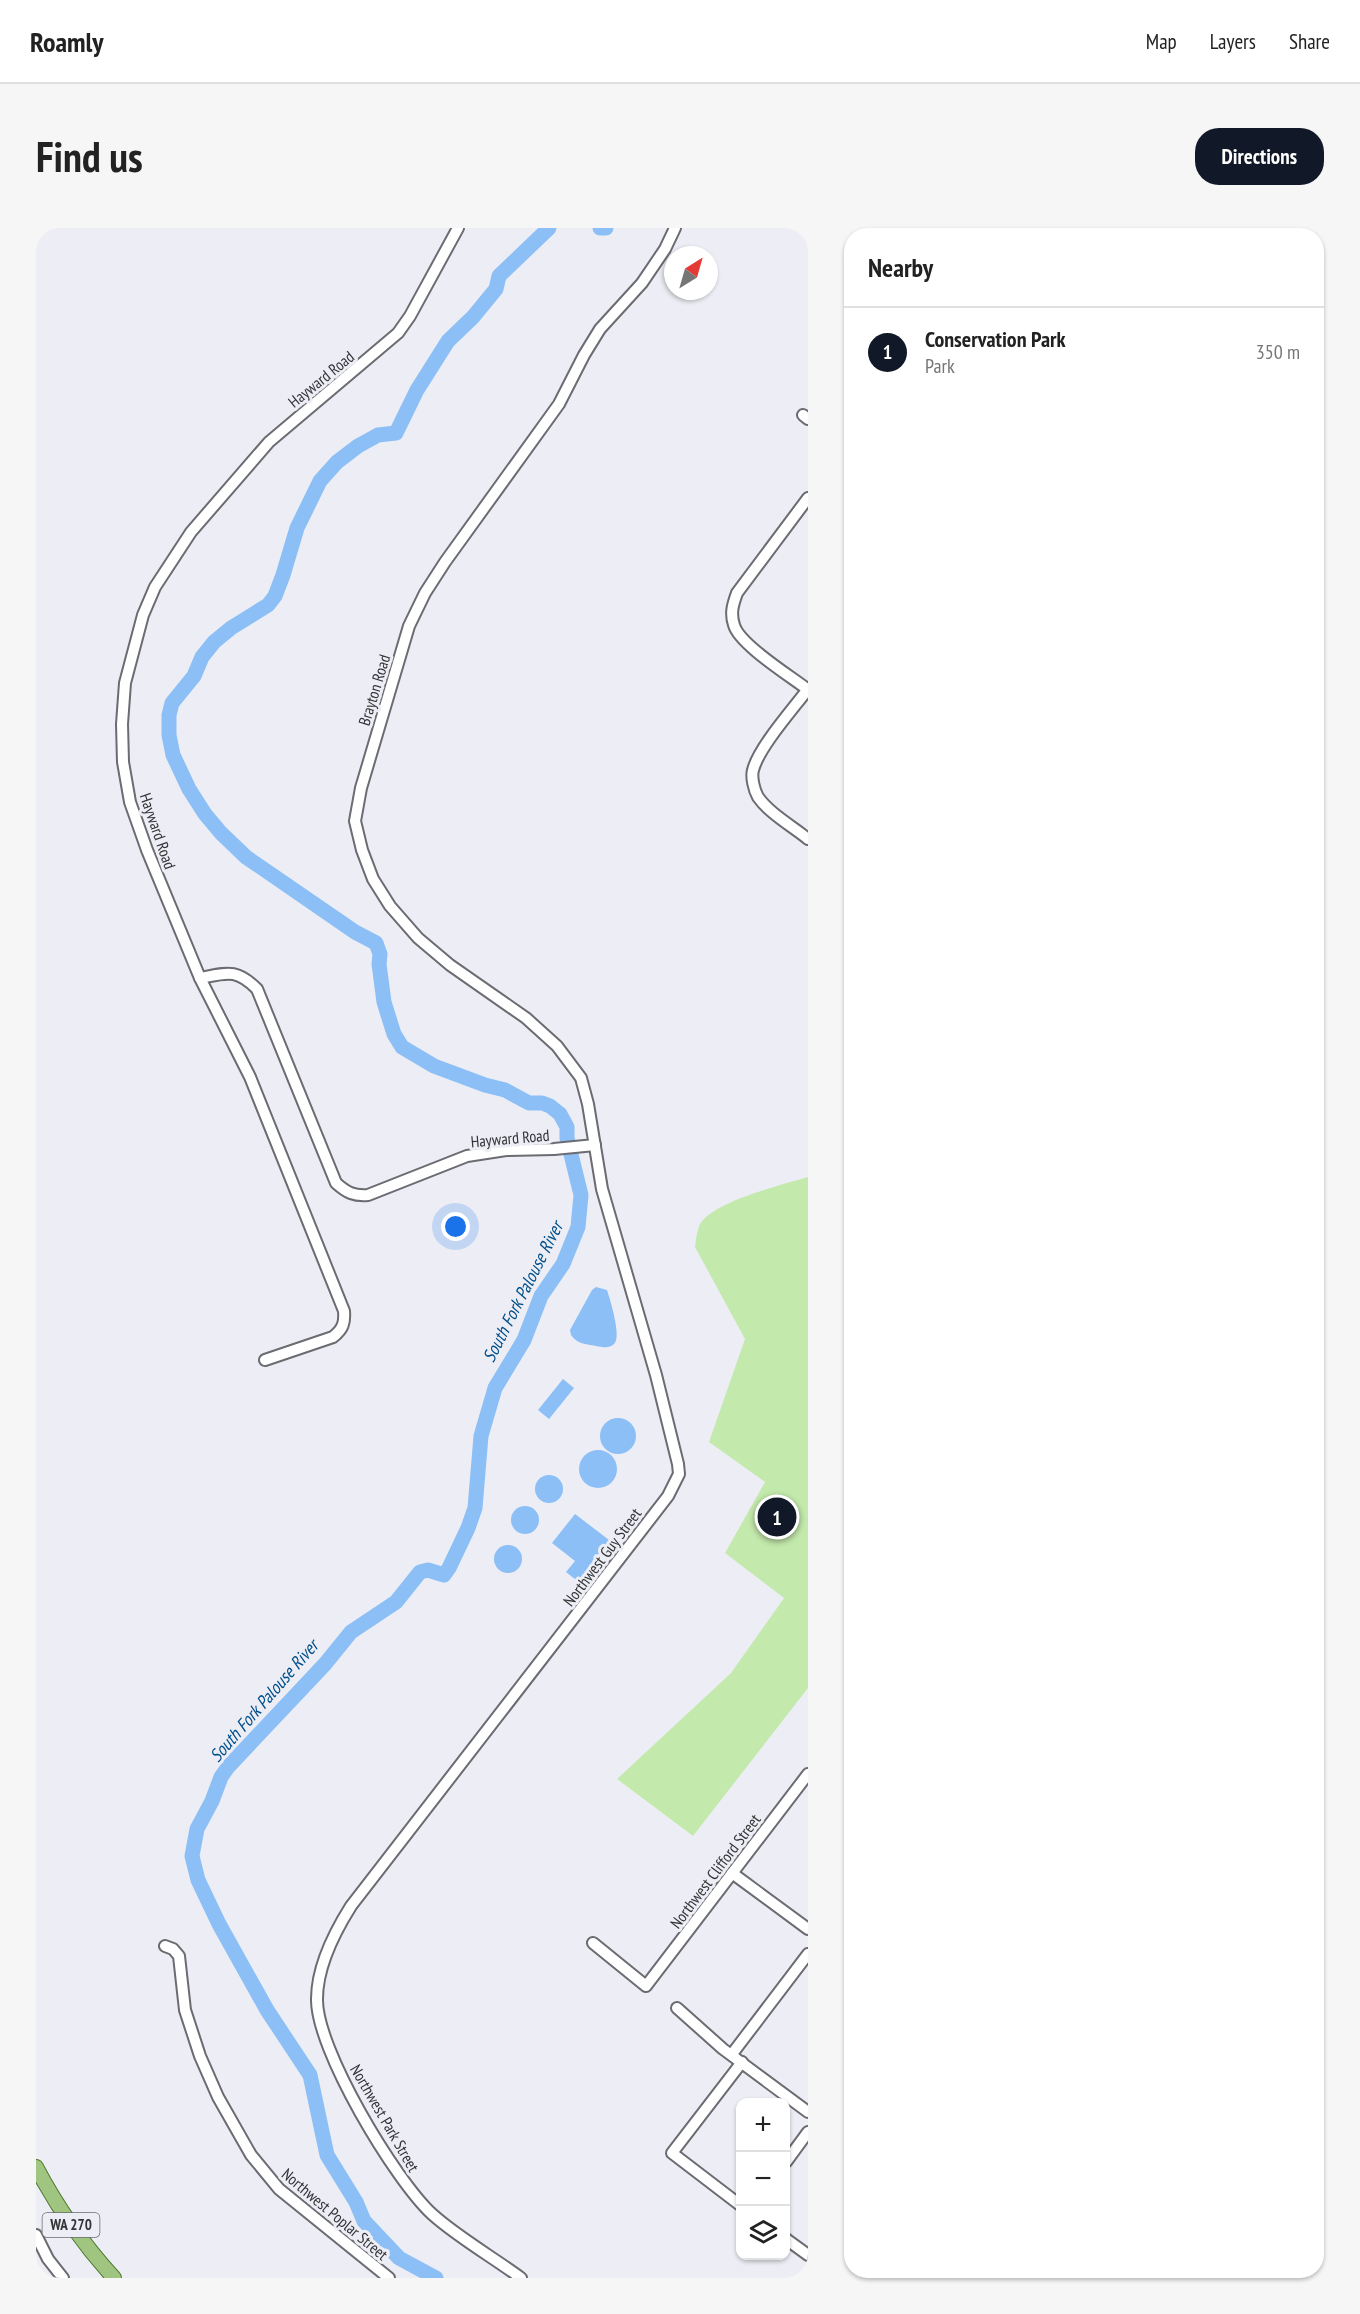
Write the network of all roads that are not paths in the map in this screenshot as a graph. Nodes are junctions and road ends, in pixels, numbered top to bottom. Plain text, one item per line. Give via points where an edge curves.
1 (458, 228) edge
2 (675, 228) edge
3 (808, 498) edge
4 (808, 689) edge
5 (808, 839) edge
6 (200, 978) junction
7 (589, 1146) junction
8 (265, 1360) dead end
9 (808, 1774) edge
10 (732, 1873) junction
11 (339, 1926) joint
12 (808, 1929) edge
13 (593, 1943) dead end
14 (165, 1946) dead end
15 (808, 1954) edge
16 (677, 2008) dead end
17 (732, 2054) junction
18 (741, 2062) junction
19 (808, 2112) edge
20 (808, 2132) edge
21 (790, 2157) edge
22 (36, 2167) edge
23 (736, 2201) edge
24 (36, 2235) edge
25 (790, 2241) edge
26 (808, 2255) edge
27 (63, 2278) edge
28 (114, 2278) edge
29 (389, 2278) edge
30 (521, 2278) edge

1 - 6 street, Hayward Road via 398,333 269,442 190,532 155,587 143,615 125,683 123,762 130,802 147,850
2 - 7 street, Brayton Road via 642,283 600,329 559,404 425,593 409,626 361,788 355,821 373,879 418,938 450,966 526,1018 557,1046 581,1078
3 - 4 street via 737,592 731,609 734,627 745,642
4 - 5 street via 758,757 753,772 755,791 767,807
6 - 7 street, Hayward Road via 231,972 245,977 257,989 336,1183 345,1192 368,1195 467,1156
6 - 8 street via 250,1077 344,1311 342,1330 333,1337
7 - 11 street, Northwest Guy Street via 675,1445 679,1474 668,1496
9 - 10 street, Northwest Clifford Street
10 - 12 street
10 - 13 street, Northwest Clifford Street via 646,1986
11 - 30 street, Northwest Park Street via 325,1957 317,2001 328,2048 353,2099 399,2174 433,2215
14 - 29 street, Northwest Poplar Street via 179,1956 185,2010 200,2056 251,2155 279,2190
15 - 17 street
16 - 17 street
17 - 18 street
18 - 19 street
18 - 23 street via 672,2154
20 - 21 street
22 - 28 main road, WA 270 via 79,2236
24 - 27 street
25 - 26 street

